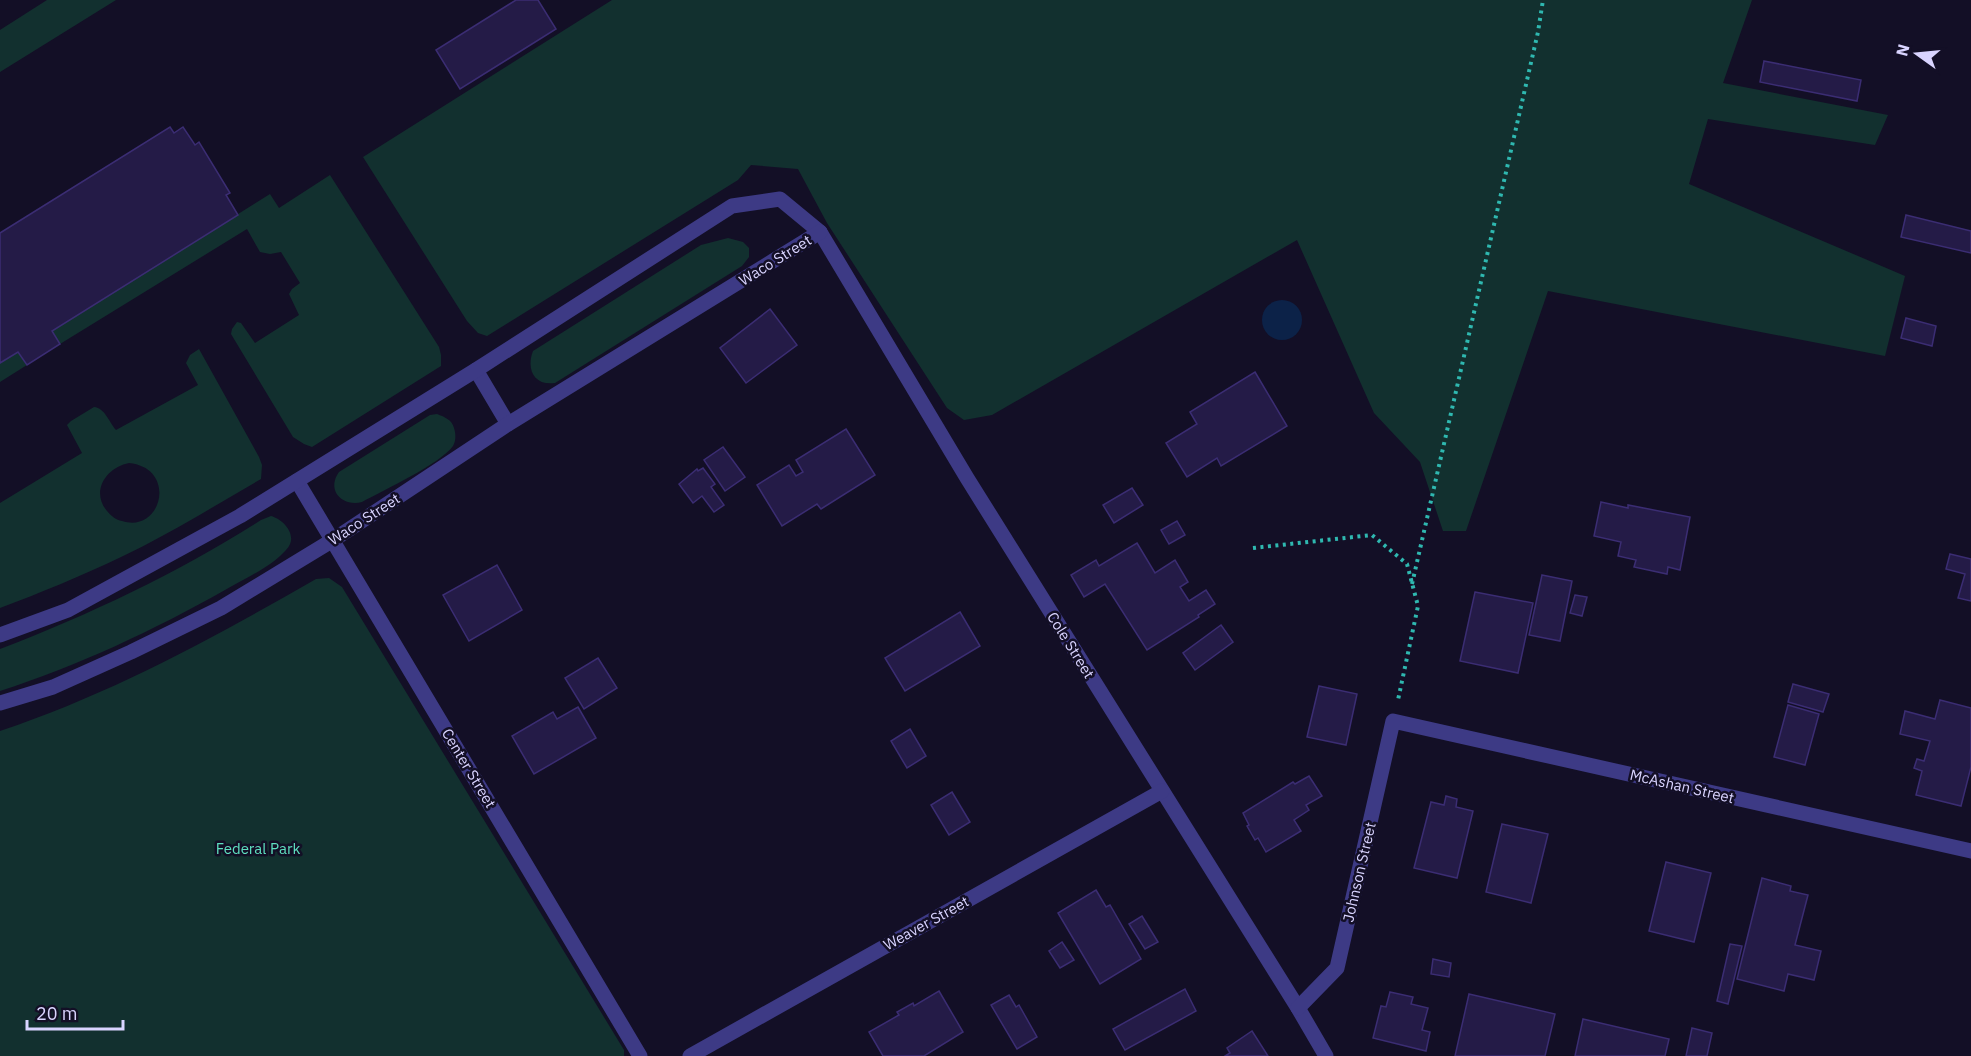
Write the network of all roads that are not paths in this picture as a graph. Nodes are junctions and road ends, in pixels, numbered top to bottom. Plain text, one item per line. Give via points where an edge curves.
1 (820, 232) junction
2 (476, 370) junction
3 (507, 424) junction
4 (297, 481) junction
5 (333, 540) junction
6 (0, 634) edge
7 (0, 703) edge
8 (1393, 721) joint
9 (1162, 791) junction
10 (1971, 850) edge
11 (1298, 1008) junction
12 (640, 1056) edge
13 (690, 1056) edge
14 (1326, 1056) edge

1 - 2 street, Waco Street via 780,199 732,206
1 - 3 street, Waco Street
1 - 9 street, Cole Street
2 - 3 street
2 - 4 street, Waco Street
3 - 5 street, Waco Street
4 - 5 street, Center Street
4 - 6 street, Waco Street via 68,610
5 - 7 street, Waco Street via 221,608 53,687
5 - 12 street, Center Street
8 - 10 street, McAshan Street
8 - 11 street, Johnson Street via 1337,968
9 - 11 street, Cole Street
9 - 13 street, Weaver Street
11 - 14 street, Cole Street

